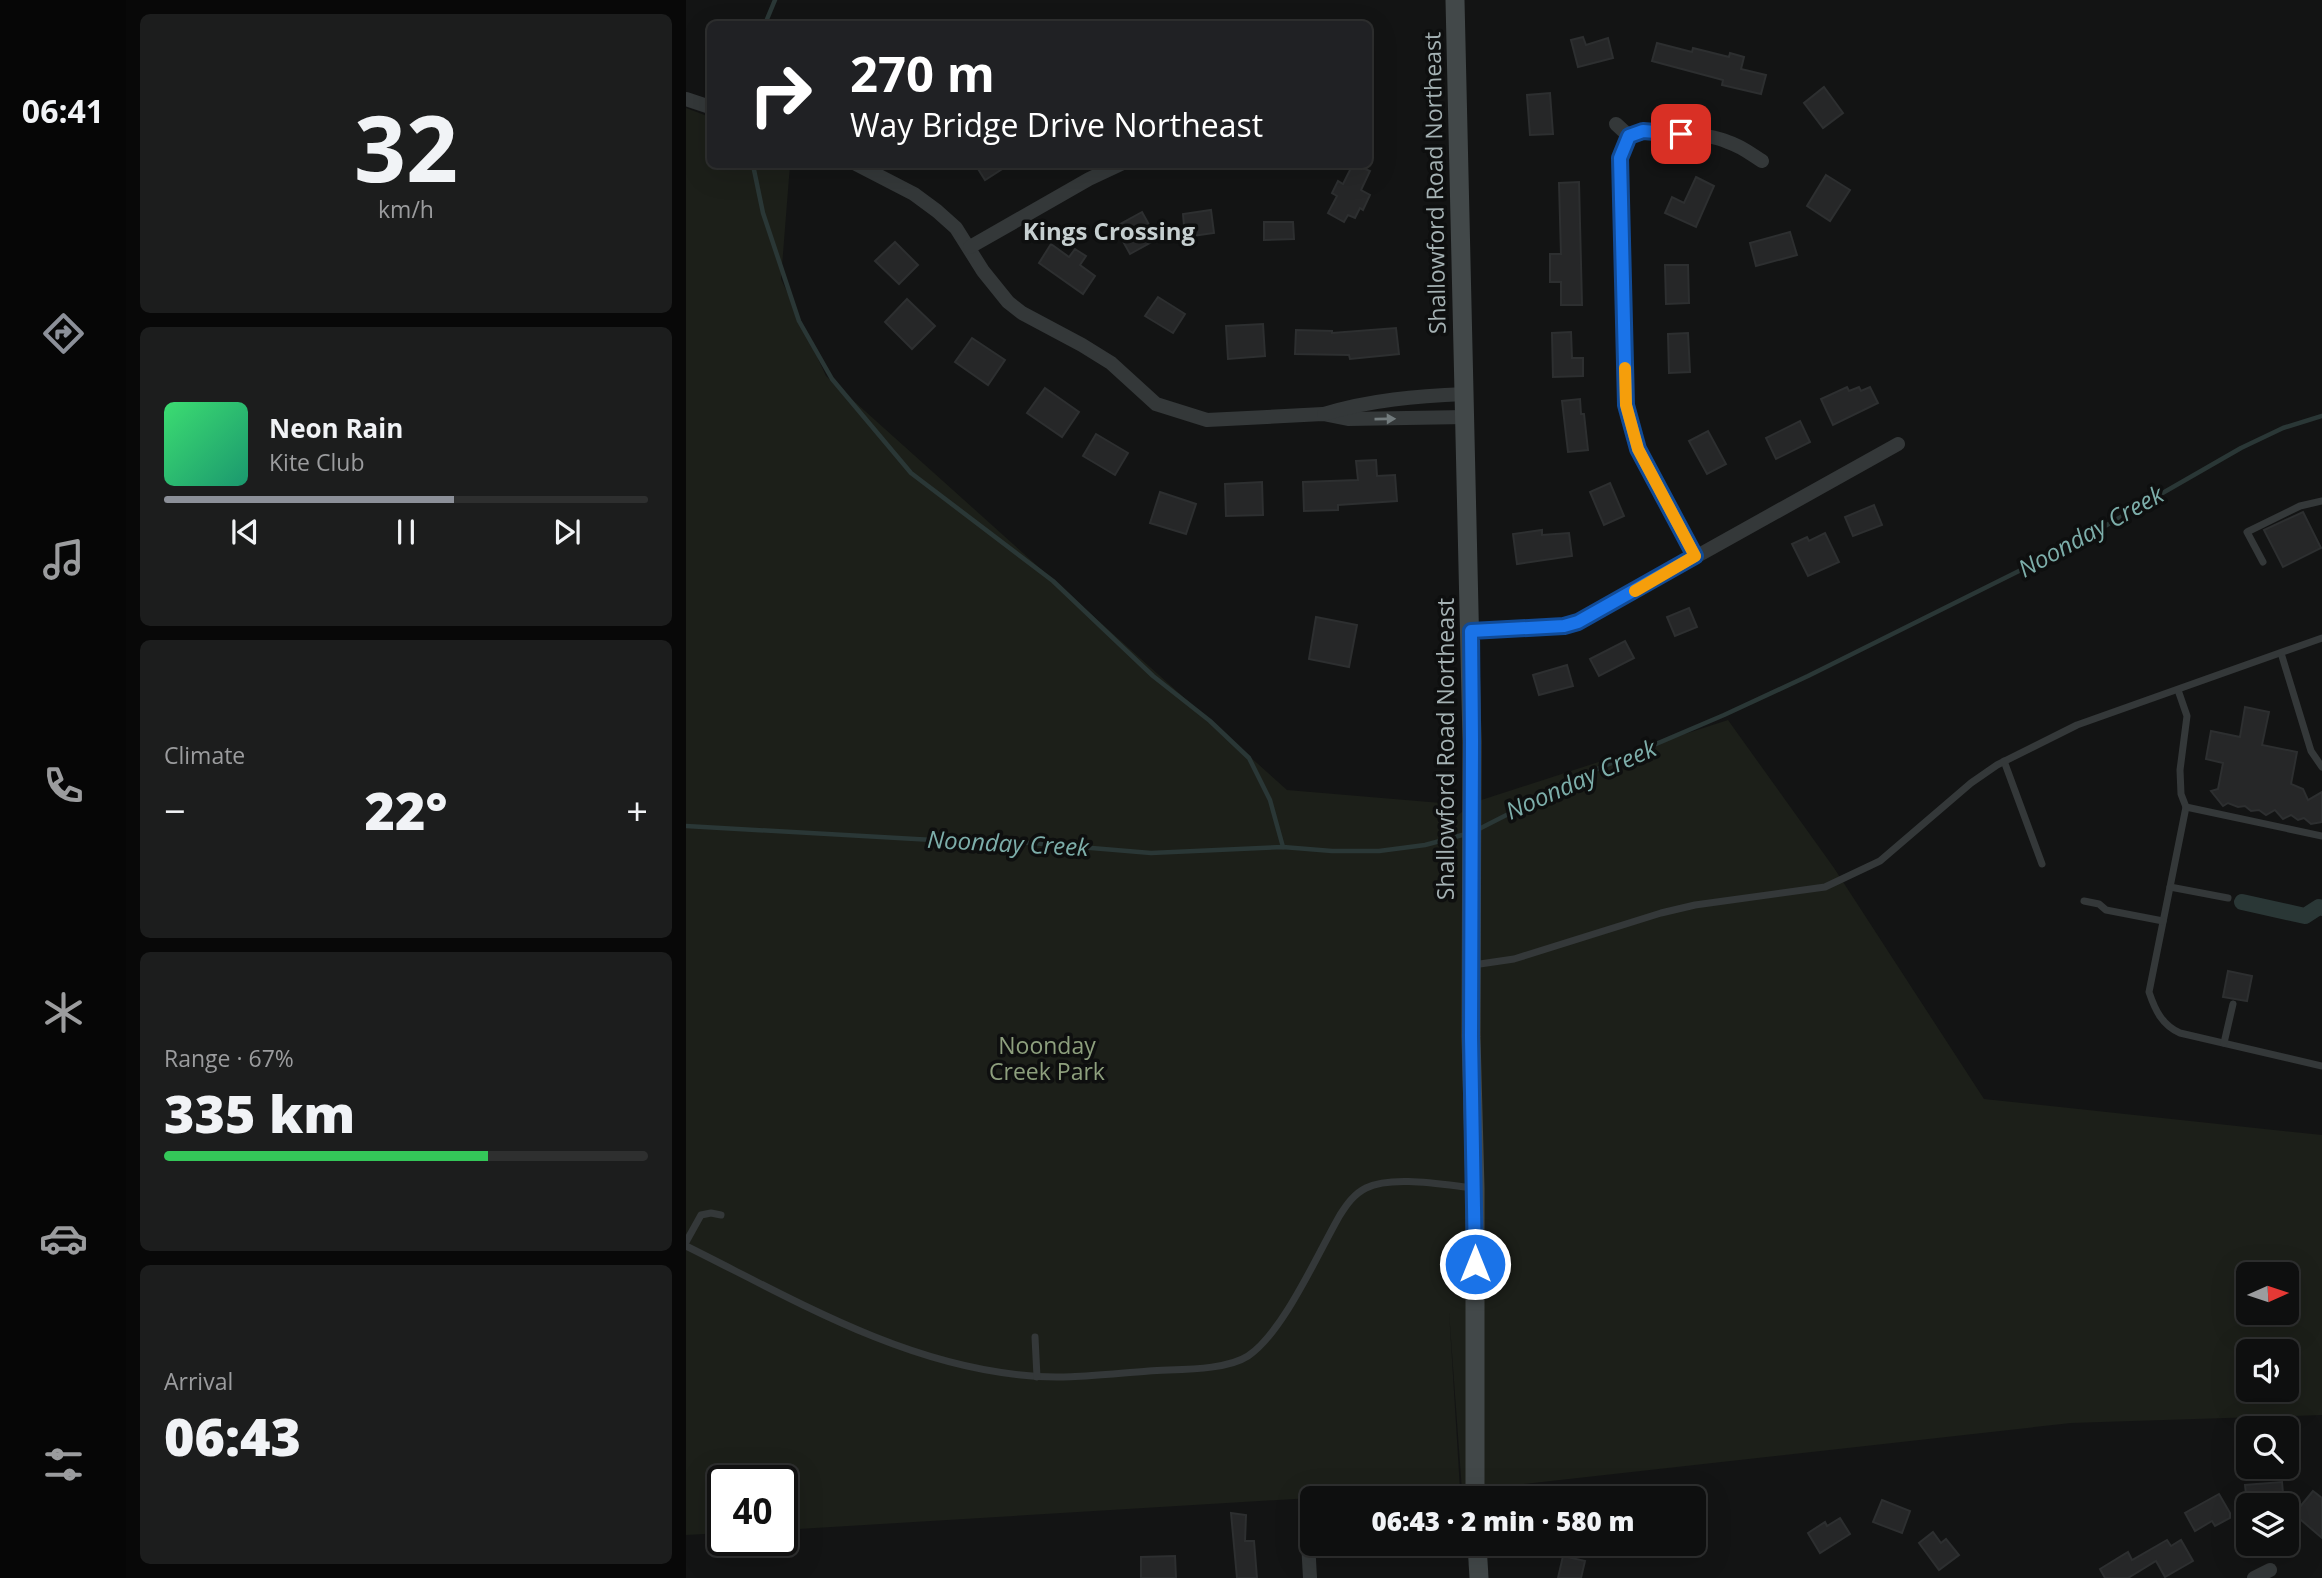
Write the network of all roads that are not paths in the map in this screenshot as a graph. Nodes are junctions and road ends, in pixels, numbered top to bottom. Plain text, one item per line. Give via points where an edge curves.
1 (1455, 0) edge
2 (686, 99) edge
3 (707, 106) edge
4 (1616, 124) dead end
5 (1629, 136) junction
6 (1762, 161) dead end
7 (864, 168) edge
8 (1113, 168) edge
9 (970, 247) junction
10 (1465, 394) junction
11 (1323, 414) junction
12 (1466, 418) junction
13 (1898, 444) dead end
14 (2322, 501) edge
15 (1695, 556) junction
16 (2263, 562) dead end
17 (1471, 631) junction
18 (2322, 638) edge
19 (2281, 653) junction
20 (2178, 690) junction
21 (2004, 761) junction
22 (2322, 767) edge
23 (2186, 807) junction
24 (2322, 836) edge
25 (2042, 864) dead end
26 (2170, 887) junction
27 (2228, 898) dead end
28 (2084, 901) dead end
29 (2163, 921) junction
30 (1470, 966) junction
31 (2233, 1004) dead end
32 (2224, 1042) junction
33 (2322, 1066) edge
34 (1475, 1188) junction
35 (721, 1215) dead end
36 (686, 1244) edge
37 (1035, 1336) dead end
38 (1037, 1377) junction
39 (1475, 1486) edge
40 (1309, 1556) edge
41 (1478, 1556) edge
42 (2270, 1570) dead end
43 (1310, 1578) edge
44 (1479, 1578) edge
45 (2254, 1578) edge

1 - 10 street, Shallowford Road Northeast
2 - 3 street
4 - 5 street
5 - 6 street via 1659,131 1726,140
5 - 15 street via 1620,158 1626,405 1638,449
7 - 9 street via 937,211
8 - 9 street
9 - 11 street via 1008,302 1111,363 1156,404 1208,420
10 - 11 street via 1396,398
10 - 12 street, Shallowford Road Northeast
11 -> 12 street via 1348,419
12 - 17 street, Shallowford Road Northeast
13 - 15 street
14 - 16 lane via 2300,506 2247,532
15 - 17 street via 1578,622
17 - 30 street, Shallowford Road Northeast
18 - 19 lane
19 - 20 lane
19 - 22 lane via 2311,751
20 - 21 lane via 2077,725
20 - 23 lane via 2187,716 2180,770
21 - 25 lane
21 - 30 lane via 1880,861 1825,887 1695,905 1514,959
23 - 24 lane
23 - 26 lane
26 - 27 lane
26 - 29 lane
28 - 29 lane
29 - 32 lane via 2149,992 2157,1012 2170,1028
30 - 34 street, Shallowford Road Northeast
31 - 32 lane
32 - 33 lane
34 - 38 lane via 1398,1182 1374,1184 1357,1194 1339,1214 1279,1324 1240,1360 1174,1370
34 - 39 street, Shallowford Road Northeast
35 - 36 lane via 701,1215
36 - 38 lane via 878,1339 945,1362
37 - 38 lane
40 - 43 street
41 - 44 street
42 - 45 street

